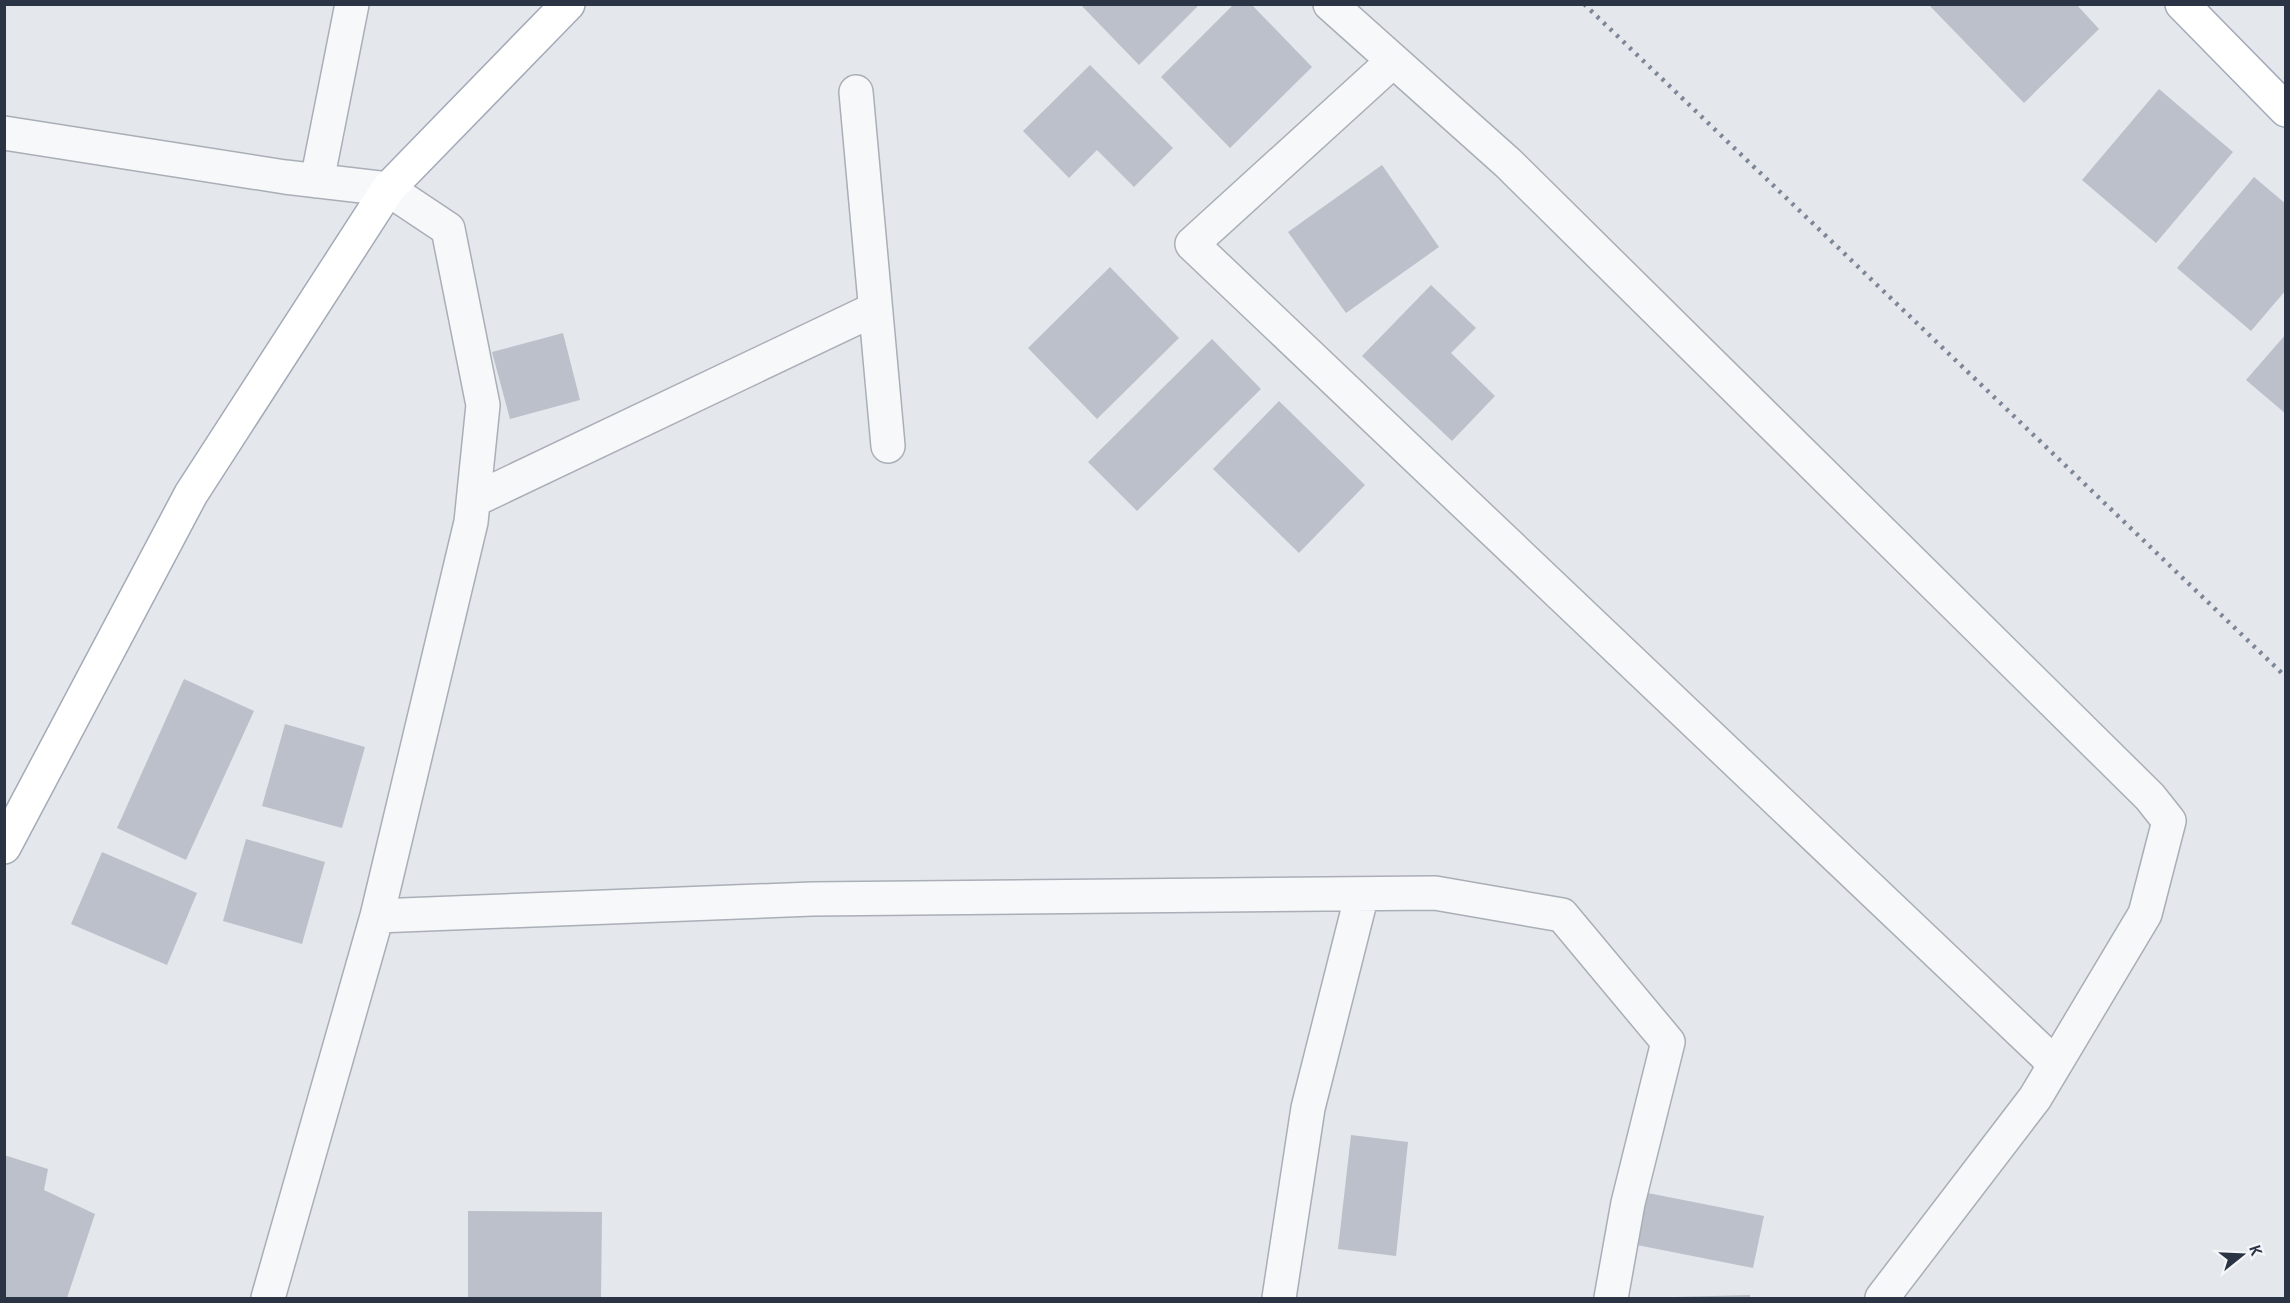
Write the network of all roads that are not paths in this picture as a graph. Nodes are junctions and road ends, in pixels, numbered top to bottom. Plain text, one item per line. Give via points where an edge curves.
1 (352, 4) edge
2 (568, 4) edge
3 (1330, 4) edge
4 (2182, 4) edge
5 (1394, 61) junction
6 (856, 92) dead end
7 (2286, 110) edge
8 (4, 133) edge
9 (317, 181) junction
10 (388, 189) junction
11 (876, 309) junction
12 (888, 446) dead end
13 (474, 500) junction
14 (4, 847) edge
15 (1362, 894) junction
16 (377, 916) junction
17 (2055, 1064) junction
18 (268, 1299) edge
19 (1279, 1299) edge
20 (1611, 1299) edge
21 (1882, 1299) edge

1 - 9 street
2 - 10 main road
3 - 5 street
4 - 7 main road
5 - 17 street via 1508,163 2150,797 2169,821 2145,914
5 - 17 street via 1192,244
6 - 11 street
8 - 9 street
9 - 10 street
10 - 13 street via 448,229 483,405
10 - 14 main road via 191,494
11 - 12 street
11 - 13 street
13 - 16 street
15 - 16 street via 812,899
15 - 19 street via 1308,1108
15 - 20 street via 1435,893 1562,915 1668,1042 1628,1203
16 - 18 street
17 - 21 street via 2035,1098

